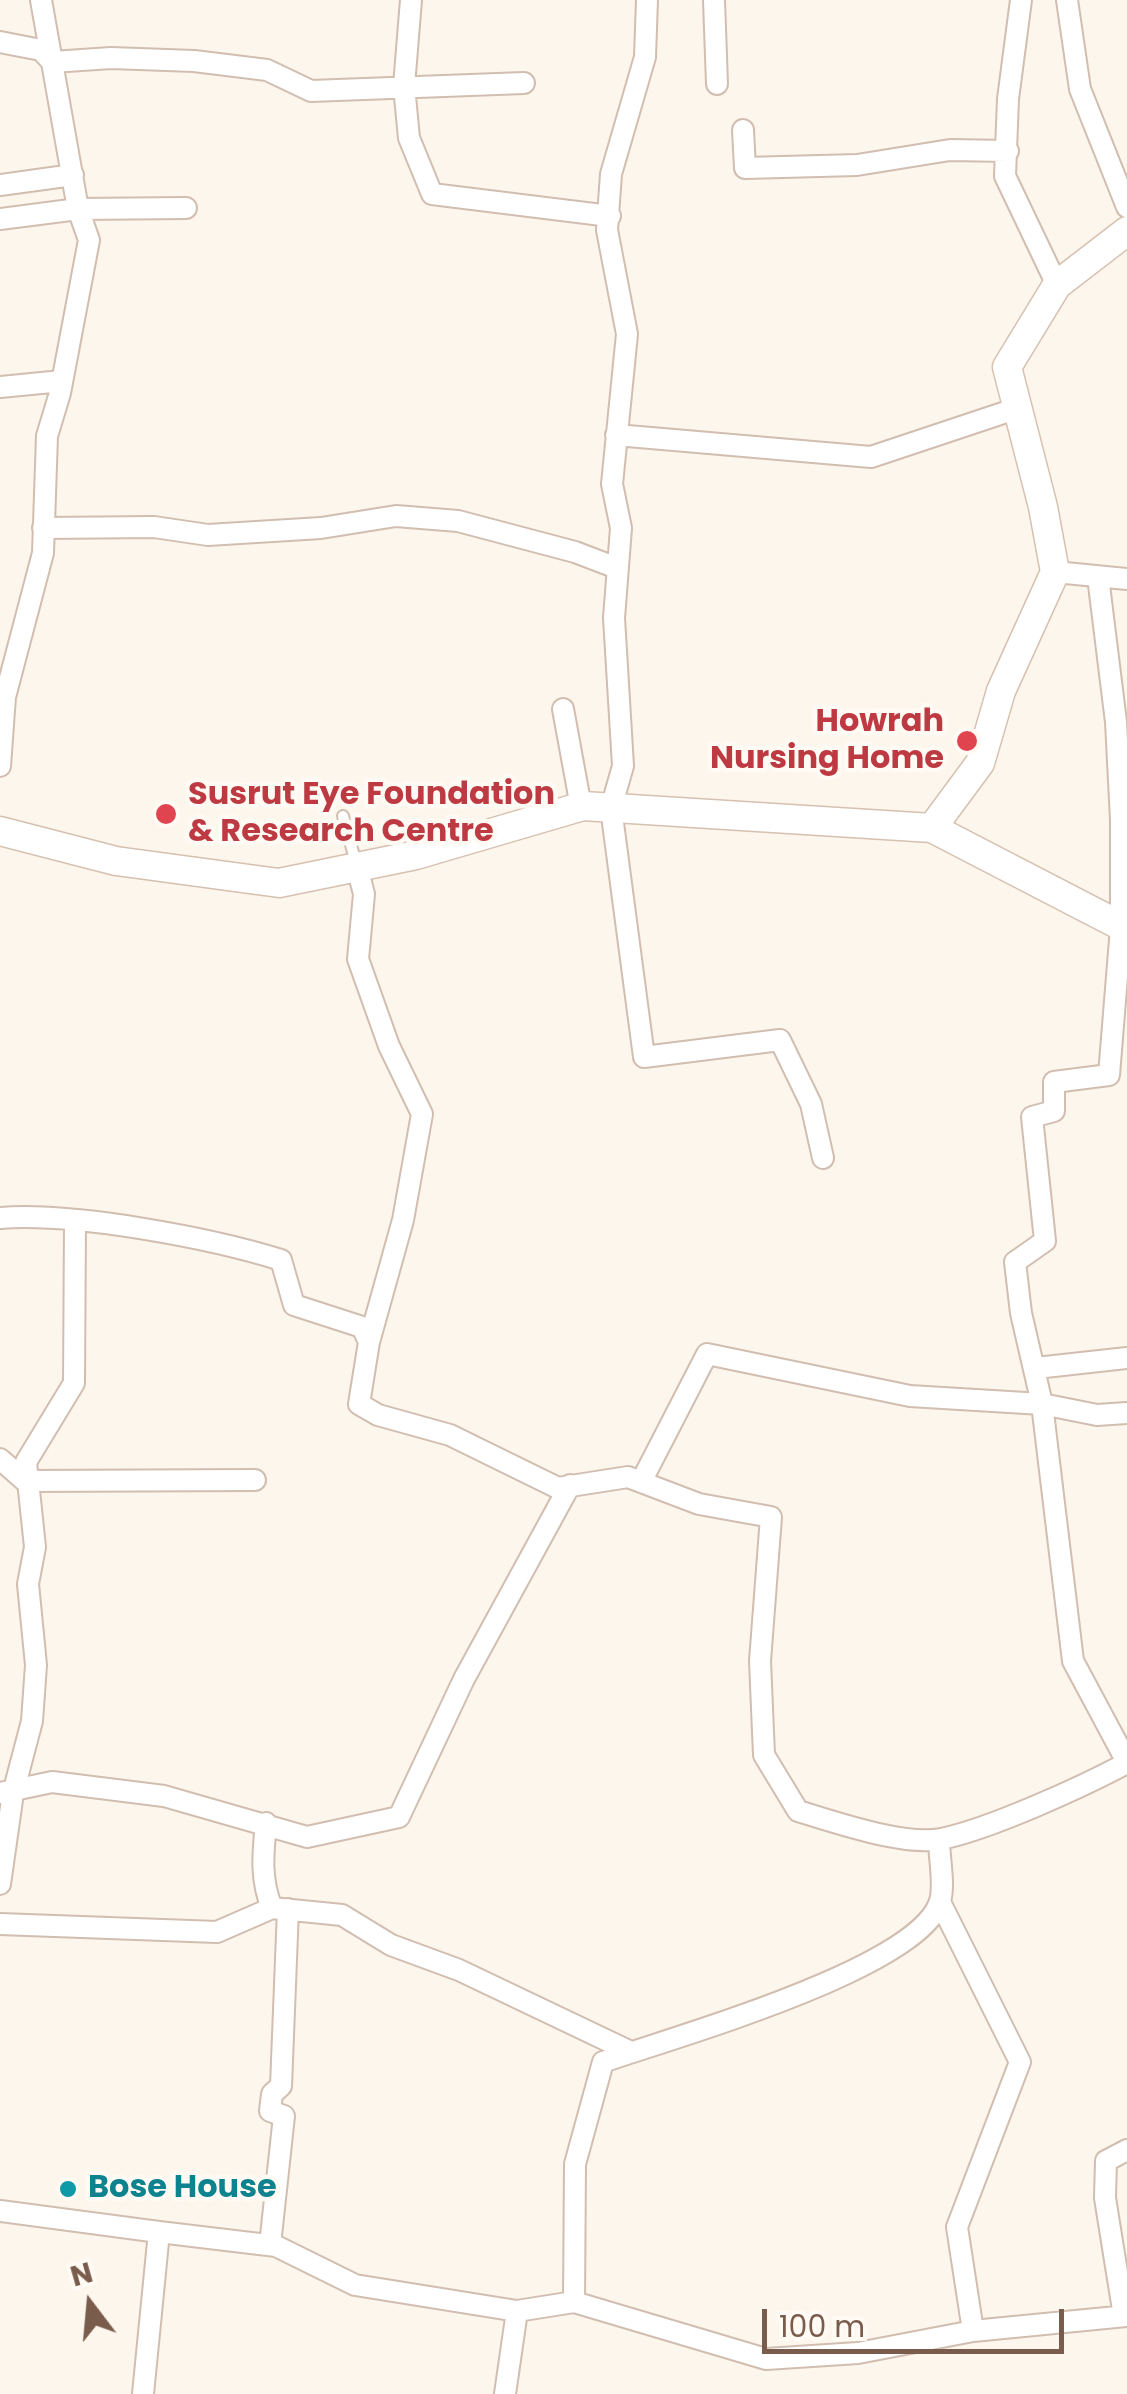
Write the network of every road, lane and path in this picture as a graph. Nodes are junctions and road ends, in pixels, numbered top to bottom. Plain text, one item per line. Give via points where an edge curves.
1 (41, 0) edge
2 (411, 0) edge
3 (646, 0) edge
4 (714, 0) edge
5 (1021, 0) edge
6 (1067, 0) edge
7 (0, 42) edge
8 (52, 62) junction
9 (524, 83) dead end
10 (716, 84) dead end
11 (404, 86) junction
12 (743, 130) dead end
13 (1008, 151) junction
14 (72, 174) junction
15 (0, 185) edge
16 (1127, 207) edge
17 (78, 208) junction
18 (186, 208) dead end
19 (610, 216) junction
20 (0, 218) edge
21 (1127, 231) edge
22 (1057, 285) junction
23 (62, 381) junction
24 (0, 387) edge
25 (1018, 408) junction
26 (616, 435) junction
27 (43, 528) junction
28 (617, 568) junction
29 (1054, 572) junction
30 (1098, 577) junction
31 (1127, 580) edge
32 (564, 709) dead end
33 (0, 766) edge
34 (581, 807) junction
35 (610, 808) junction
36 (343, 816) dead end
37 (932, 828) junction
38 (0, 831) edge
39 (357, 867) junction
40 (1124, 928) edge
41 (824, 1158) dead end
42 (0, 1218) edge
43 (75, 1222) junction
44 (369, 1342) junction
45 (1127, 1358) edge
46 (1036, 1368) junction
47 (1042, 1404) junction
48 (1127, 1413) edge
49 (0, 1459) edge
50 (255, 1480) dead end
51 (25, 1481) junction
52 (641, 1482) junction
53 (570, 1485) junction
54 (1127, 1762) edge
55 (7, 1793) edge
56 (266, 1823) junction
57 (939, 1840) junction
58 (0, 1884) edge
59 (940, 1902) junction
60 (280, 1908) junction
61 (0, 1924) edge
62 (631, 2052) junction
63 (1127, 2150) edge
64 (0, 2211) edge
65 (159, 2232) junction
66 (270, 2245) junction
67 (574, 2302) junction
68 (517, 2311) junction
69 (1125, 2316) edge
70 (972, 2330) junction
71 (143, 2394) edge
72 (505, 2394) edge

1 - 8 street
2 - 11 street
3 - 19 street via 646,57 611,174
4 - 10 street
5 - 13 street
6 - 16 street via 1080,89
7 - 8 street via 41,50
8 - 11 street via 194,61 267,70 311,91
8 - 14 street
9 - 11 street
11 - 19 street via 409,138 432,194
12 - 13 street via 745,168
13 - 22 street via 1005,176
14 - 15 street
14 - 17 street
17 - 18 street
17 - 20 street
17 - 23 street via 89,240
19 - 26 street via 610,252 627,334
21 - 22 main road
22 - 25 main road via 1007,367
23 - 24 street
23 - 27 street via 46,436
25 - 26 street via 871,457
25 - 29 main road
26 - 28 street via 612,484 622,528
27 - 28 street via 208,535 396,516 458,521
27 - 33 street via 6,698
28 - 35 street via 623,766
29 - 30 street
29 - 37 main road via 1001,691 980,763
30 - 31 street
30 - 40 street via 1116,722
32 - 34 street
34 - 35 main road
34 - 39 main road
35 - 37 main road
35 - 41 street via 644,1058 780,1040 811,1104
36 - 39 lane
37 - 40 main road
38 - 39 main road via 116,861 279,884
39 - 44 street via 364,894 358,959 422,1114 403,1220
40 - 46 street via 1109,1075 1054,1082 1054,1111 1032,1117 1045,1242 1015,1262
42 - 43 street
43 - 44 street via 233,1245 281,1260 294,1305 362,1327
43 - 51 street via 74,1383 26,1462
44 - 53 street via 358,1404 378,1416 450,1434 558,1488
45 - 46 street
46 - 47 street
47 - 48 street
47 - 52 street via 910,1396 706,1354
47 - 54 street via 1072,1660
49 - 51 street
50 - 51 street
51 - 55 street via 35,1547 28,1584 36,1665 32,1721
52 - 53 street via 628,1477
52 - 57 street via 699,1504 771,1517 760,1661 764,1755 798,1810 862,1830
53 - 56 street via 464,1679 400,1817 307,1837
54 - 57 street
55 - 56 street via 52,1782 164,1796
55 - 58 street
56 - 60 street via 265,1890
57 - 59 street
59 - 62 street via 914,1935 835,1981
59 - 70 street via 1020,2062 956,2227
60 - 61 street via 217,1932
60 - 62 street via 342,1915 391,1944
60 - 66 street via 284,2050 281,2086 272,2094 270,2111 284,2116
62 - 67 street via 598,2070 575,2164
63 - 69 street via 1106,2160
64 - 65 street
65 - 66 street
65 - 71 street
66 - 68 street via 355,2284
67 - 68 street
67 - 70 street via 766,2359 858,2352
68 - 72 street
69 - 70 street

